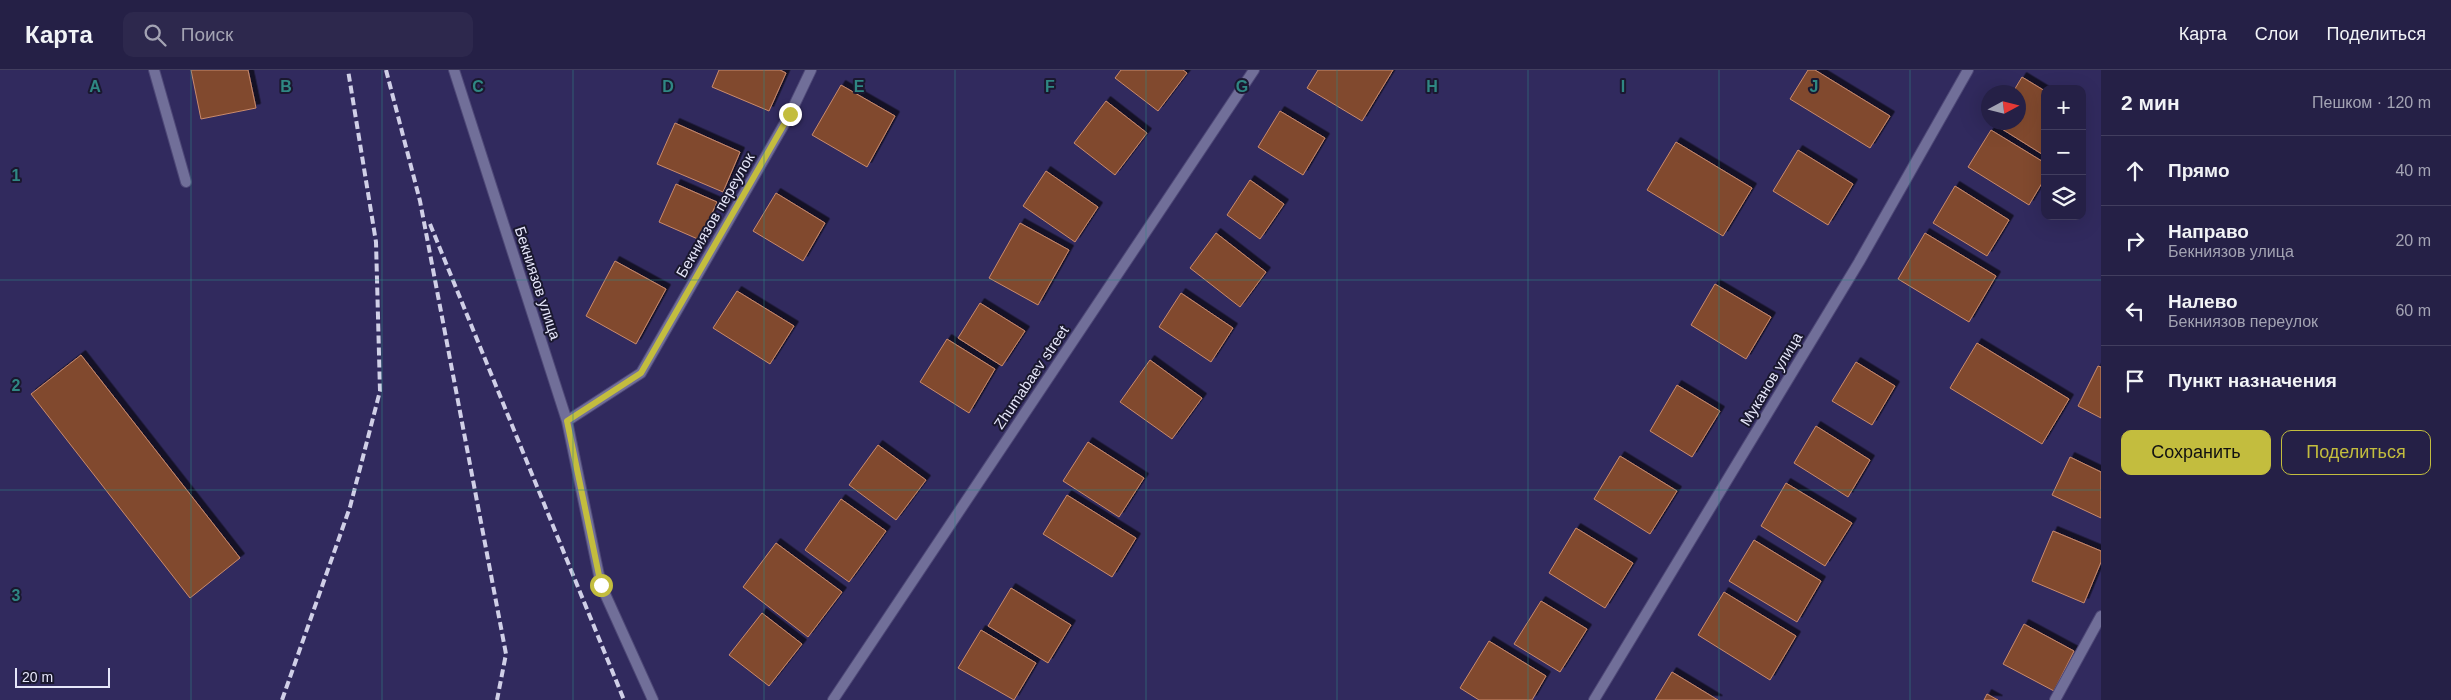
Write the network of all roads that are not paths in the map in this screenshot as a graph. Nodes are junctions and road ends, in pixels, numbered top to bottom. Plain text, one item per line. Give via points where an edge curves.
1 (154, 70) edge
2 (454, 70) edge
3 (811, 70) edge
4 (1254, 70) edge
5 (1968, 70) edge
6 (186, 182) dead end
7 (567, 421) junction
8 (2101, 616) edge
9 (653, 700) edge
10 (833, 700) edge
11 (1594, 700) edge
12 (2056, 700) edge

1 - 6 street
2 - 7 street, Бекниязов улица
3 - 7 street, Бекниязов переулок via 790,114 641,373
4 - 10 street, Zhumabaev street
5 - 11 street, Муканов улица via 1859,262
7 - 9 street, Бекниязов улица via 601,585
8 - 12 street

